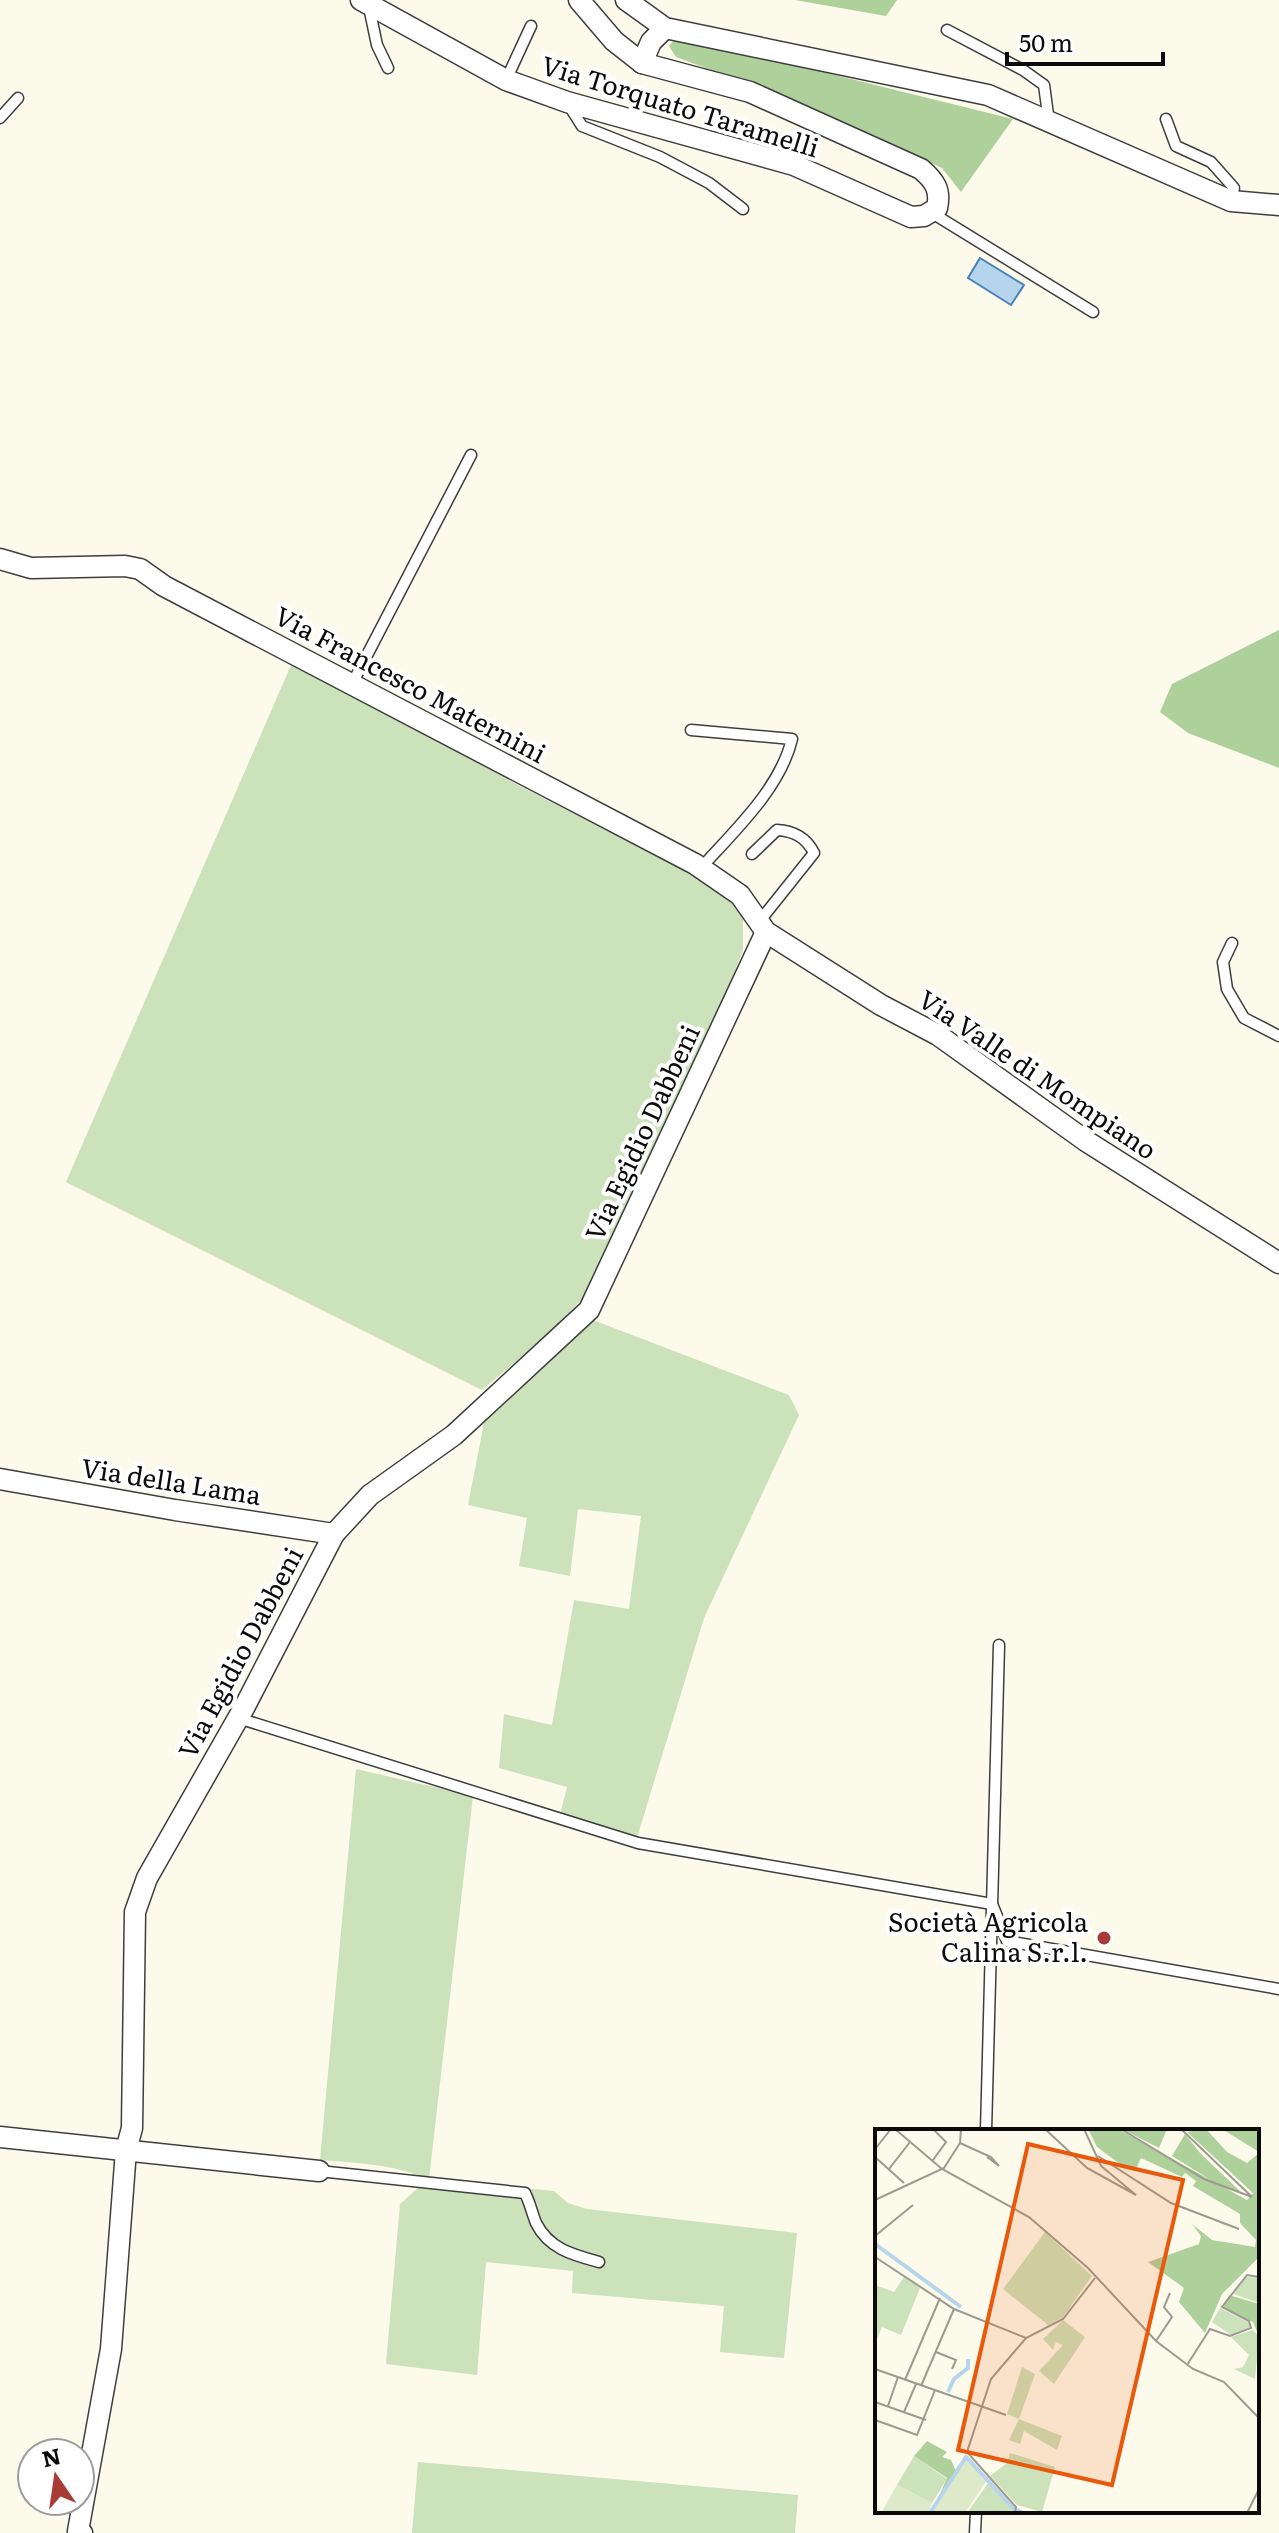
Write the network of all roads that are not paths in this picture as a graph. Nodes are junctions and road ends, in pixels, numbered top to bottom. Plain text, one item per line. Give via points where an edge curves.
1 (579, 0) edge
2 (626, 0) edge
3 (364, 3) edge
4 (531, 26) dead end
5 (665, 28) junction
6 (947, 30) dead end
7 (642, 63) junction
8 (388, 68) dead end
9 (506, 80) junction
10 (18, 98) dead end
11 (567, 102) junction
12 (0, 118) edge
13 (1166, 119) dead end
14 (1049, 122) junction
15 (1231, 201) junction
16 (1279, 205) edge
17 (743, 209) dead end
18 (932, 213) junction
19 (1093, 312) dead end
20 (471, 455) dead end
21 (0, 559) edge
22 (352, 684) junction
23 (691, 730) dead end
24 (752, 854) dead end
25 (701, 868) junction
26 (762, 927) junction
27 (1232, 943) dead end
28 (1279, 1036) edge
29 (1279, 1263) edge
30 (0, 1479) edge
31 (334, 1534) junction
32 (999, 1645) dead end
33 (238, 1718) junction
34 (992, 1904) junction
35 (1279, 1989) edge
36 (986, 2129) edge
37 (0, 2137) edge
38 (126, 2150) junction
39 (319, 2171) joint
40 (599, 2262) dead end
41 (976, 2513) edge
42 (82, 2533) edge
43 (975, 2533) edge

1 - 7 street, Via Torquato Taramelli via 614,41
2 - 5 street
3 - 8 lane
3 - 9 street, Via Torquato Taramelli
4 - 9 lane
5 - 7 street, Via Torquato Taramelli via 651,42
5 - 14 street via 988,95
6 - 14 lane via 1044,85
7 - 18 street, Via Torquato Taramelli via 750,92 921,169 934,180 940,195
9 - 11 street, Via Torquato Taramelli
10 - 12 lane
11 - 17 lane via 582,126 660,157
11 - 18 street, Via Torquato Taramelli via 794,165 911,217
13 - 15 lane via 1176,146 1211,162 1234,188
14 - 15 street
15 - 16 street
18 - 19 lane
20 - 22 lane
21 - 22 street, Via Francesco Maternini via 31,568 140,569
22 - 25 street, Via Francesco Maternini
23 - 25 lane via 792,739 767,791
24 - 26 lane via 777,830 793,831 814,853
25 - 26 street, Via Francesco Maternini via 740,895
26 - 29 street, Via Valle di Mompiano via 881,1005 938,1035 1086,1141
26 - 31 street, Via Egidio Dabbeni via 589,1310 454,1435 370,1495
27 - 28 lane via 1223,962 1227,989 1244,1018
30 - 31 street, Via della Lama
31 - 33 street, Via Egidio Dabbeni
32 - 34 lane
33 - 34 lane via 638,1843
33 - 38 street, Via Egidio Dabbeni via 147,1878 135,1912 132,2128
34 - 35 lane via 1007,1941
34 - 36 lane
37 - 38 street via 83,2152
38 - 39 street
38 - 42 street, Via Egidio Dabbeni via 111,2349 78,2531
39 - 40 lane via 525,2193 549,2242
41 - 43 lane

